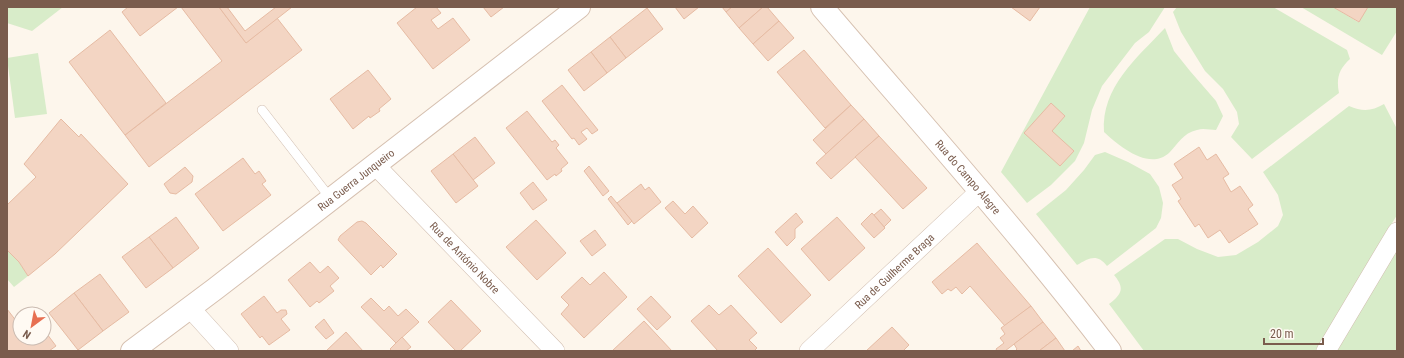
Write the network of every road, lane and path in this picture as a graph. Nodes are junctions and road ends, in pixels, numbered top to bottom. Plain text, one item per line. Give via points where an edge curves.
1 (579, 7) edge
2 (822, 7) edge
3 (262, 110) dead end
4 (375, 165) junction
5 (980, 191) junction
6 (331, 199) junction
7 (1397, 232) edge
8 (190, 308) junction
9 (132, 351) edge
10 (230, 351) edge
11 (555, 351) edge
12 (809, 351) edge
13 (1110, 351) edge
14 (1326, 351) edge

1 - 4 street, Rua Guerra Junqueiro
2 - 5 street, Rua do Campo Alegre
3 - 6 lane
4 - 6 street, Rua Guerra Junqueiro
4 - 11 street, Rua de António Nobre
5 - 12 street, Rua de Guilherme Braga
5 - 13 street, Rua do Campo Alegre via 1072,301
6 - 8 street, Rua Guerra Junqueiro
7 - 14 street
8 - 9 street, Rua Guerra Junqueiro
8 - 10 street

